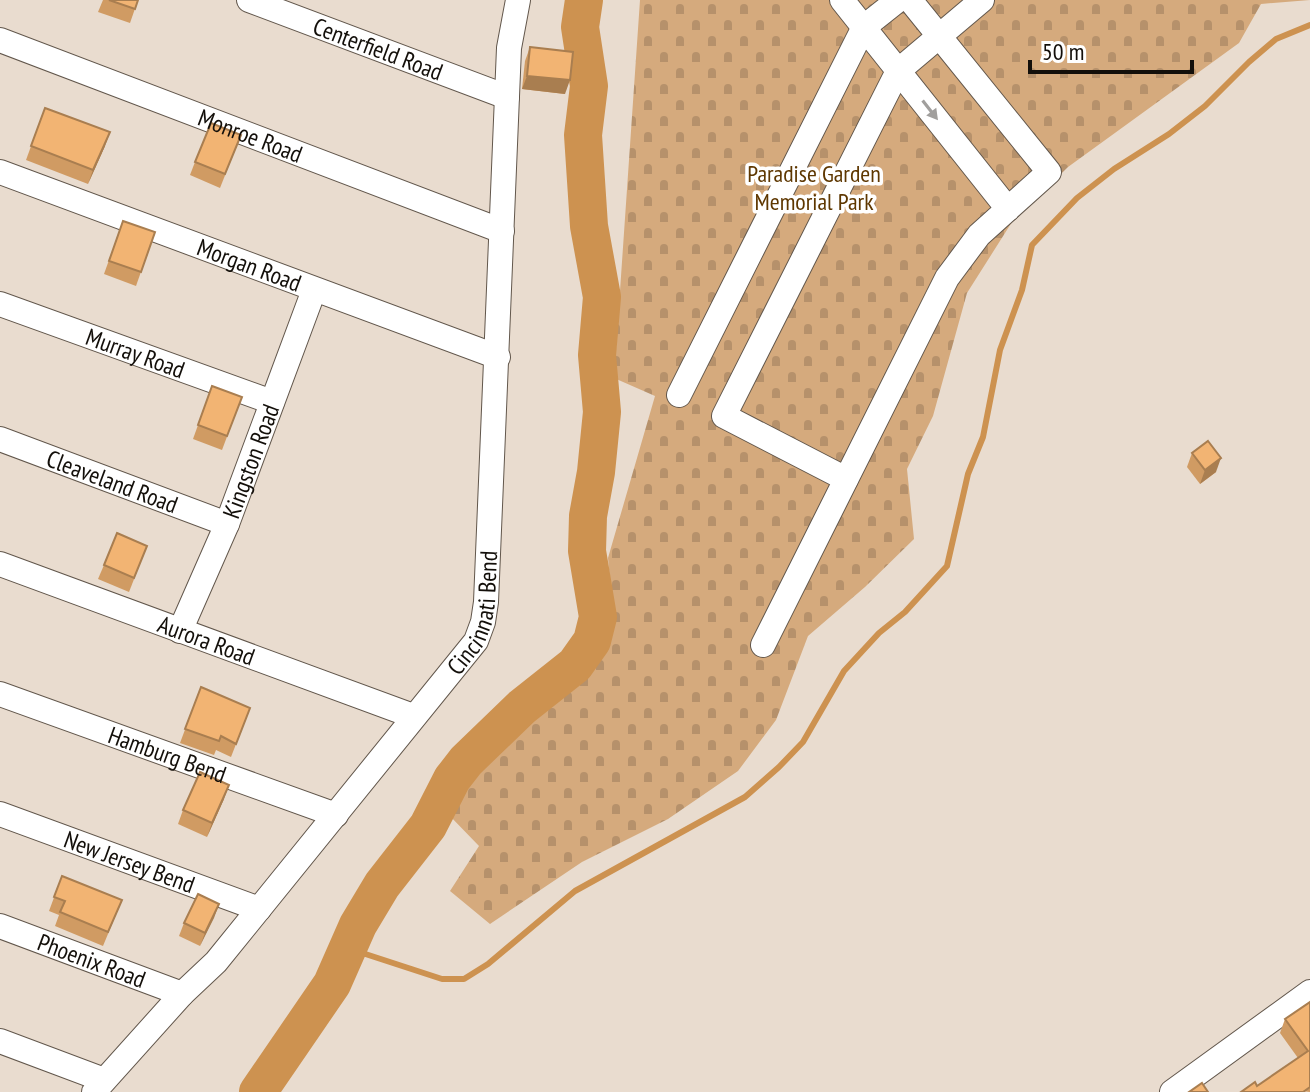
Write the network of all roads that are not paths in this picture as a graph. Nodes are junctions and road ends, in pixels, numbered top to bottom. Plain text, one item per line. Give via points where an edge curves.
1 (249, 0) edge
2 (518, 0) edge
3 (842, 0) edge
4 (898, 0) edge
5 (910, 0) edge
6 (982, 0) edge
7 (864, 27) junction
8 (938, 35) junction
9 (0, 40) edge
10 (898, 71) junction
11 (507, 97) junction
12 (0, 172) edge
13 (1008, 209) junction
14 (502, 231) junction
15 (314, 290) junction
16 (0, 304) edge
17 (498, 357) junction
18 (679, 395) dead end
19 (272, 402) junction
20 (0, 439) edge
21 (846, 479) junction
22 (227, 524) junction
23 (0, 564) edge
24 (180, 631) junction
25 (763, 645) dead end
26 (0, 694) edge
27 (413, 716) junction
28 (0, 814) edge
29 (336, 815) junction
30 (259, 909) junction
31 (0, 926) edge
32 (1310, 992) edge
33 (182, 994) junction
34 (0, 1041) edge
35 (99, 1086) edge
36 (1172, 1092) edge

1 - 11 street, Centerfield Road
2 - 11 street, Cincinnati Bend
3 - 7 street
4 - 7 street
5 - 8 street
6 - 8 street
7 - 10 street
7 - 18 street
8 - 10 street
8 - 13 street via 1049,172
9 - 14 street, Monroe Road
10 -> 13 street
10 - 21 street via 724,416
11 - 14 street, Cincinnati Bend
12 - 15 street, Morgan Road
13 - 21 street via 955,264
14 - 17 street, Cincinnati Bend
15 - 17 street, Morgan Road
15 - 19 street, Kingston Road
16 - 19 street, Murray Road
17 - 27 street, Cincinnati Bend via 483,622 476,641
19 - 22 street, Kingston Road
20 - 22 street, Cleaveland Road
21 - 25 street
22 - 24 street, Kingston Road
23 - 24 street, Aurora Road
24 - 27 street, Aurora Road
26 - 29 street, Hamburg Bend
27 - 29 street, Cincinnati Bend
28 - 30 street, New Jersey Bend
29 - 30 street, Cincinnati Bend
30 - 33 street, Cincinnati Bend
31 - 33 street, Phoenix Road
32 - 36 street
33 - 35 street, Cincinnati Bend
34 - 35 street

